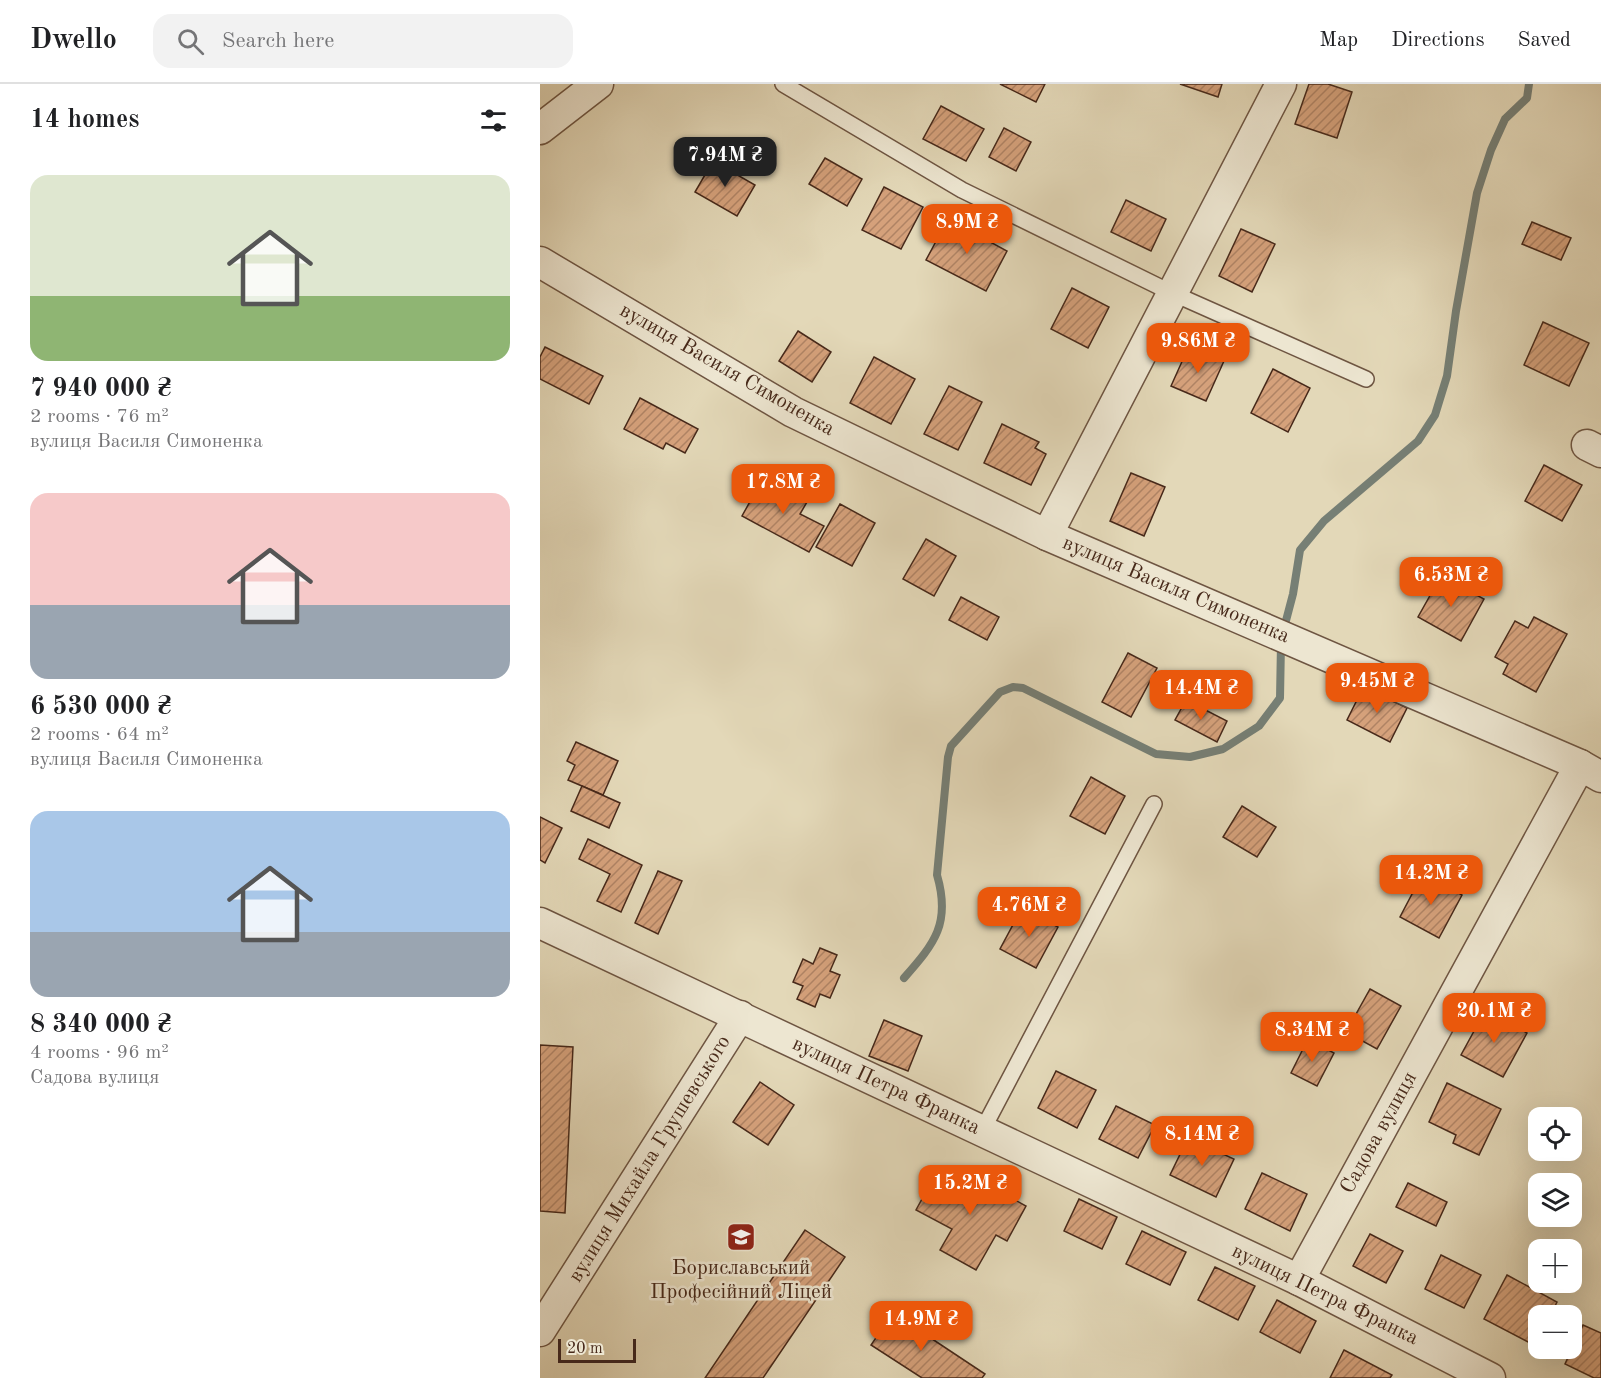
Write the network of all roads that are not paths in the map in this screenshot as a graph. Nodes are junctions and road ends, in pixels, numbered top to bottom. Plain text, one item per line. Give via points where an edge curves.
1 (598, 84) edge
2 (783, 84) edge
3 (1281, 84) edge
4 (540, 129) edge
5 (540, 262) edge
6 (1173, 293) junction
7 (1366, 379) dead end
8 (1047, 535) junction
9 (1590, 771) edge
10 (1154, 804) dead end
11 (540, 923) edge
12 (740, 1016) junction
13 (982, 1131) junction
14 (1299, 1280) junction
15 (540, 1331) edge
16 (1490, 1378) edge

1 - 4 street
2 - 6 lane via 962,190
3 - 6 street, вулиця Василя Симоненка
5 - 8 street, вулиця Василя Симоненка via 793,412
6 - 7 lane
6 - 8 street, вулиця Василя Симоненка
8 - 9 street, вулиця Василя Симоненка
9 - 14 street, Садова вулиця
10 - 13 lane
11 - 12 street, вулиця Петра Франка
12 - 13 street, вулиця Петра Франка
12 - 15 street, вулиця Михайла Грушевського
13 - 14 street, вулиця Петра Франка
14 - 16 street, вулиця Петра Франка

